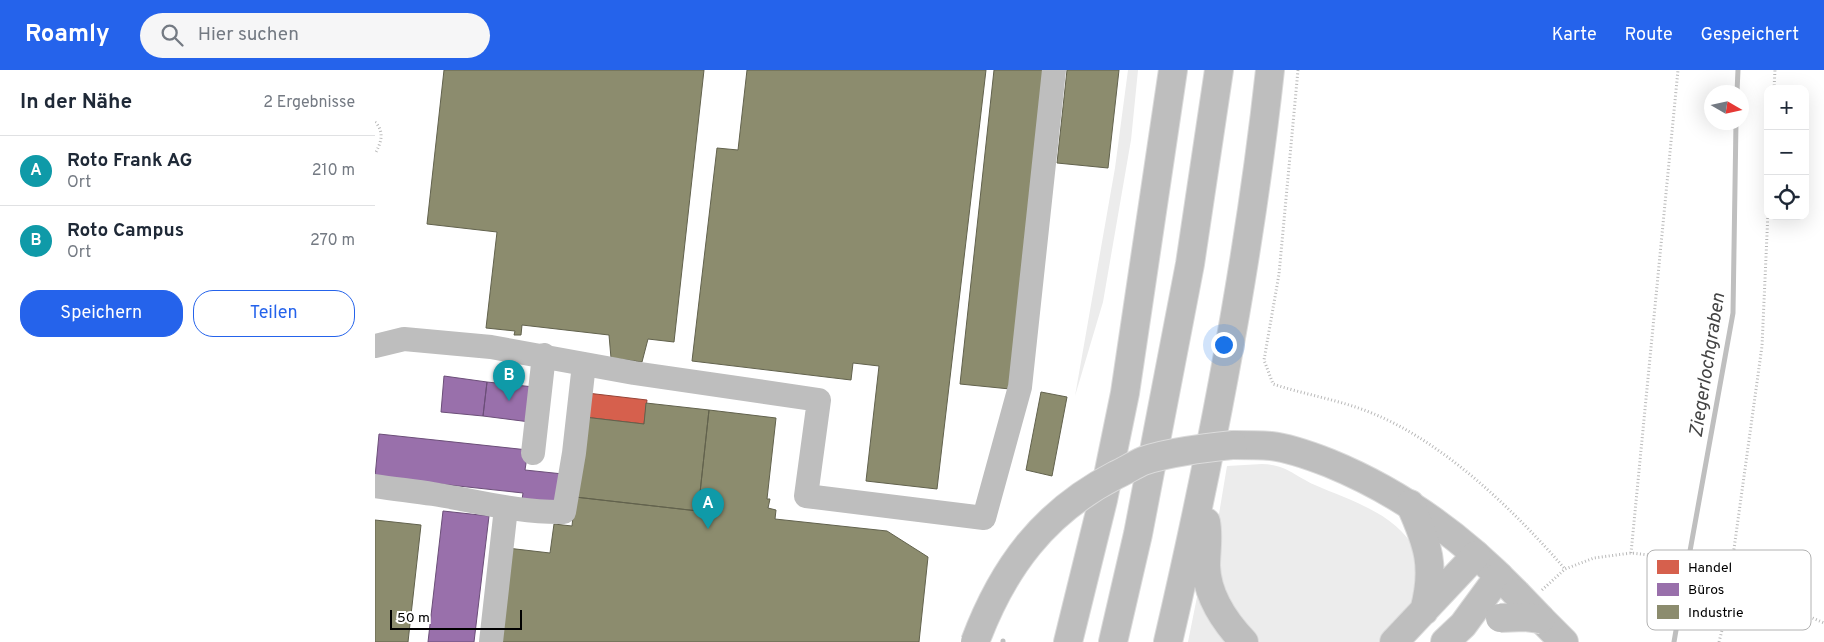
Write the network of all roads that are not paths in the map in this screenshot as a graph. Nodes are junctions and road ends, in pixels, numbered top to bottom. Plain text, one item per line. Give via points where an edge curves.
1 (1054, 70) edge
2 (1173, 70) edge
3 (1219, 70) edge
4 (1271, 70) edge
5 (375, 346) edge
6 (544, 355) junction
7 (584, 364) junction
8 (533, 453) dead end
9 (375, 486) edge
10 (1202, 494) junction
11 (1410, 504) junction
12 (505, 508) junction
13 (1477, 556) junction
14 (1523, 596) junction
15 (1424, 611) junction
16 (1454, 634) edge
17 (491, 642) edge
18 (975, 642) edge
19 (1068, 642) edge
20 (1113, 642) edge
21 (1168, 642) edge
22 (1244, 642) edge
23 (1393, 642) edge
24 (1564, 642) edge

1 - 7 lane via 1020,388 985,518 806,496 819,400
2 - 19 main road via 1125,393
3 - 20 main road via 1190,264 1138,534
4 - 10 main road via 1238,300
5 - 6 lane via 393,340 420,340
6 - 7 lane
6 - 8 lane
7 - 12 lane via 564,512
9 - 12 lane
10 - 21 main road
10 - 22 main road via 1208,533 1206,567 1212,594 1223,616
11 - 13 main road
11 - 15 main road via 1430,556 1431,576
11 - 18 main road, bridge via 1364,478 1312,456 1273,446 1233,445 1143,461 1087,490 1053,517 1017,558 988,608
12 - 17 lane
13 - 14 main road
13 - 15 main road
14 - 16 main road
14 - 16 main road, bridge via 1524,617 1500,618
14 - 24 main road
15 - 23 main road

